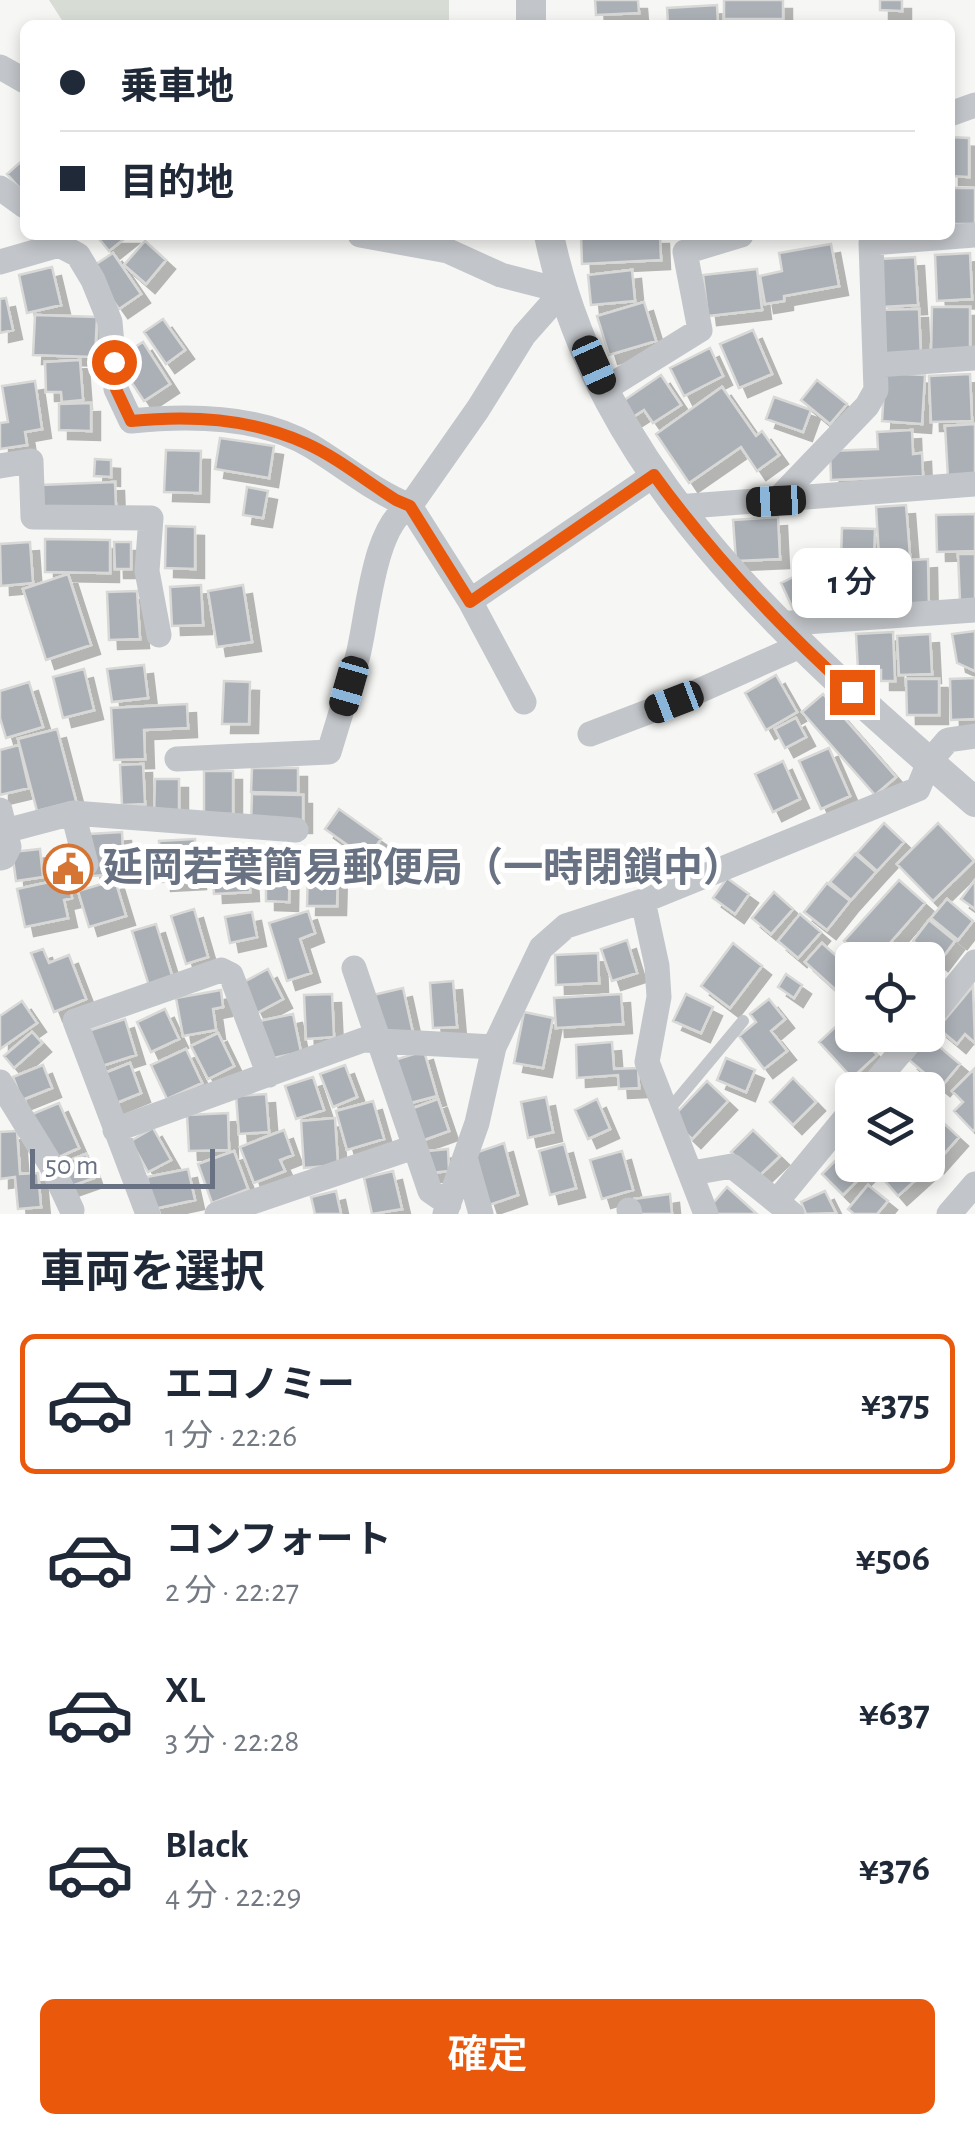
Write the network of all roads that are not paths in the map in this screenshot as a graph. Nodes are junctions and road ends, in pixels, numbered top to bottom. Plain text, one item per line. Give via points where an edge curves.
1 (55, 240) edge
2 (388, 240) edge
3 (550, 240) edge
4 (725, 240) edge
5 (872, 240) edge
6 (0, 262) edge
7 (563, 290) junction
8 (975, 358) edge
9 (877, 366) junction
10 (605, 388) junction
11 (0, 466) edge
12 (654, 475) junction
13 (975, 484) edge
14 (776, 501) junction
15 (410, 506) junction
16 (677, 506) junction
17 (470, 602) junction
18 (975, 610) edge
19 (777, 624) junction
20 (159, 635) dead end
21 (800, 646) junction
22 (524, 702) dead end
23 (590, 734) dead end
24 (975, 736) edge
25 (177, 759) dead end
26 (929, 762) junction
27 (975, 802) edge
28 (73, 813) junction
29 (3, 820) edge
30 (296, 830) dead end
31 (0, 858) edge
32 (86, 864) dead end
33 (644, 901) junction
34 (975, 962) edge
35 (354, 968) dead end
36 (945, 999) edge
37 (743, 1021) dead end
38 (378, 1041) junction
39 (494, 1048) junction
40 (901, 1052) edge
41 (884, 1072) edge
42 (269, 1075) junction
43 (0, 1082) edge
44 (667, 1112) junction
45 (115, 1130) junction
46 (835, 1135) edge
47 (414, 1146) junction
48 (466, 1161) junction
49 (692, 1173) junction
50 (975, 1184) edge
51 (785, 1207) edge
52 (447, 1209) edge
53 (72, 1210) dead end
54 (148, 1214) edge
55 (217, 1214) edge
56 (480, 1214) edge
57 (706, 1214) edge
58 (950, 1214) edge

1 - 6 street
1 - 15 street via 78,255 110,322 116,389 131,421 182,416 251,424 306,444
2 - 7 street via 448,251 501,275
3 - 7 street
4 - 10 street via 685,252 700,330
5 - 9 street
7 - 10 street
7 - 15 street via 524,335
8 - 9 street
9 - 14 street via 867,406
10 - 12 street
11 - 20 street via 31,461 34,517 151,518 147,571
12 - 16 street
12 - 17 street
13 - 14 street
14 - 16 street
15 - 17 street
15 - 25 street via 398,512 388,532 329,752
16 - 19 street
17 - 22 street
18 - 19 street
19 - 21 street
21 - 23 street
21 - 26 street
24 - 26 street via 948,740
26 - 27 street
26 - 33 street via 918,789
28 - 29 street
28 - 30 street
28 - 32 street
29 - 31 street via 9,847
33 - 39 street via 566,926 541,948
33 - 44 street via 658,997 647,1062
34 - 36 street
35 - 38 street
37 - 44 lane
38 - 39 street
38 - 42 street via 363,1040
38 - 47 street
39 - 48 street
40 - 41 street
42 - 45 street
42 - 45 street via 230,975 221,970 75,1021
43 - 53 street
44 - 49 street
45 - 54 street
46 - 51 street
47 - 52 street via 430,1192
47 - 55 street
48 - 52 street
48 - 56 street
49 - 51 street via 732,1166
49 - 57 street
50 - 58 street

